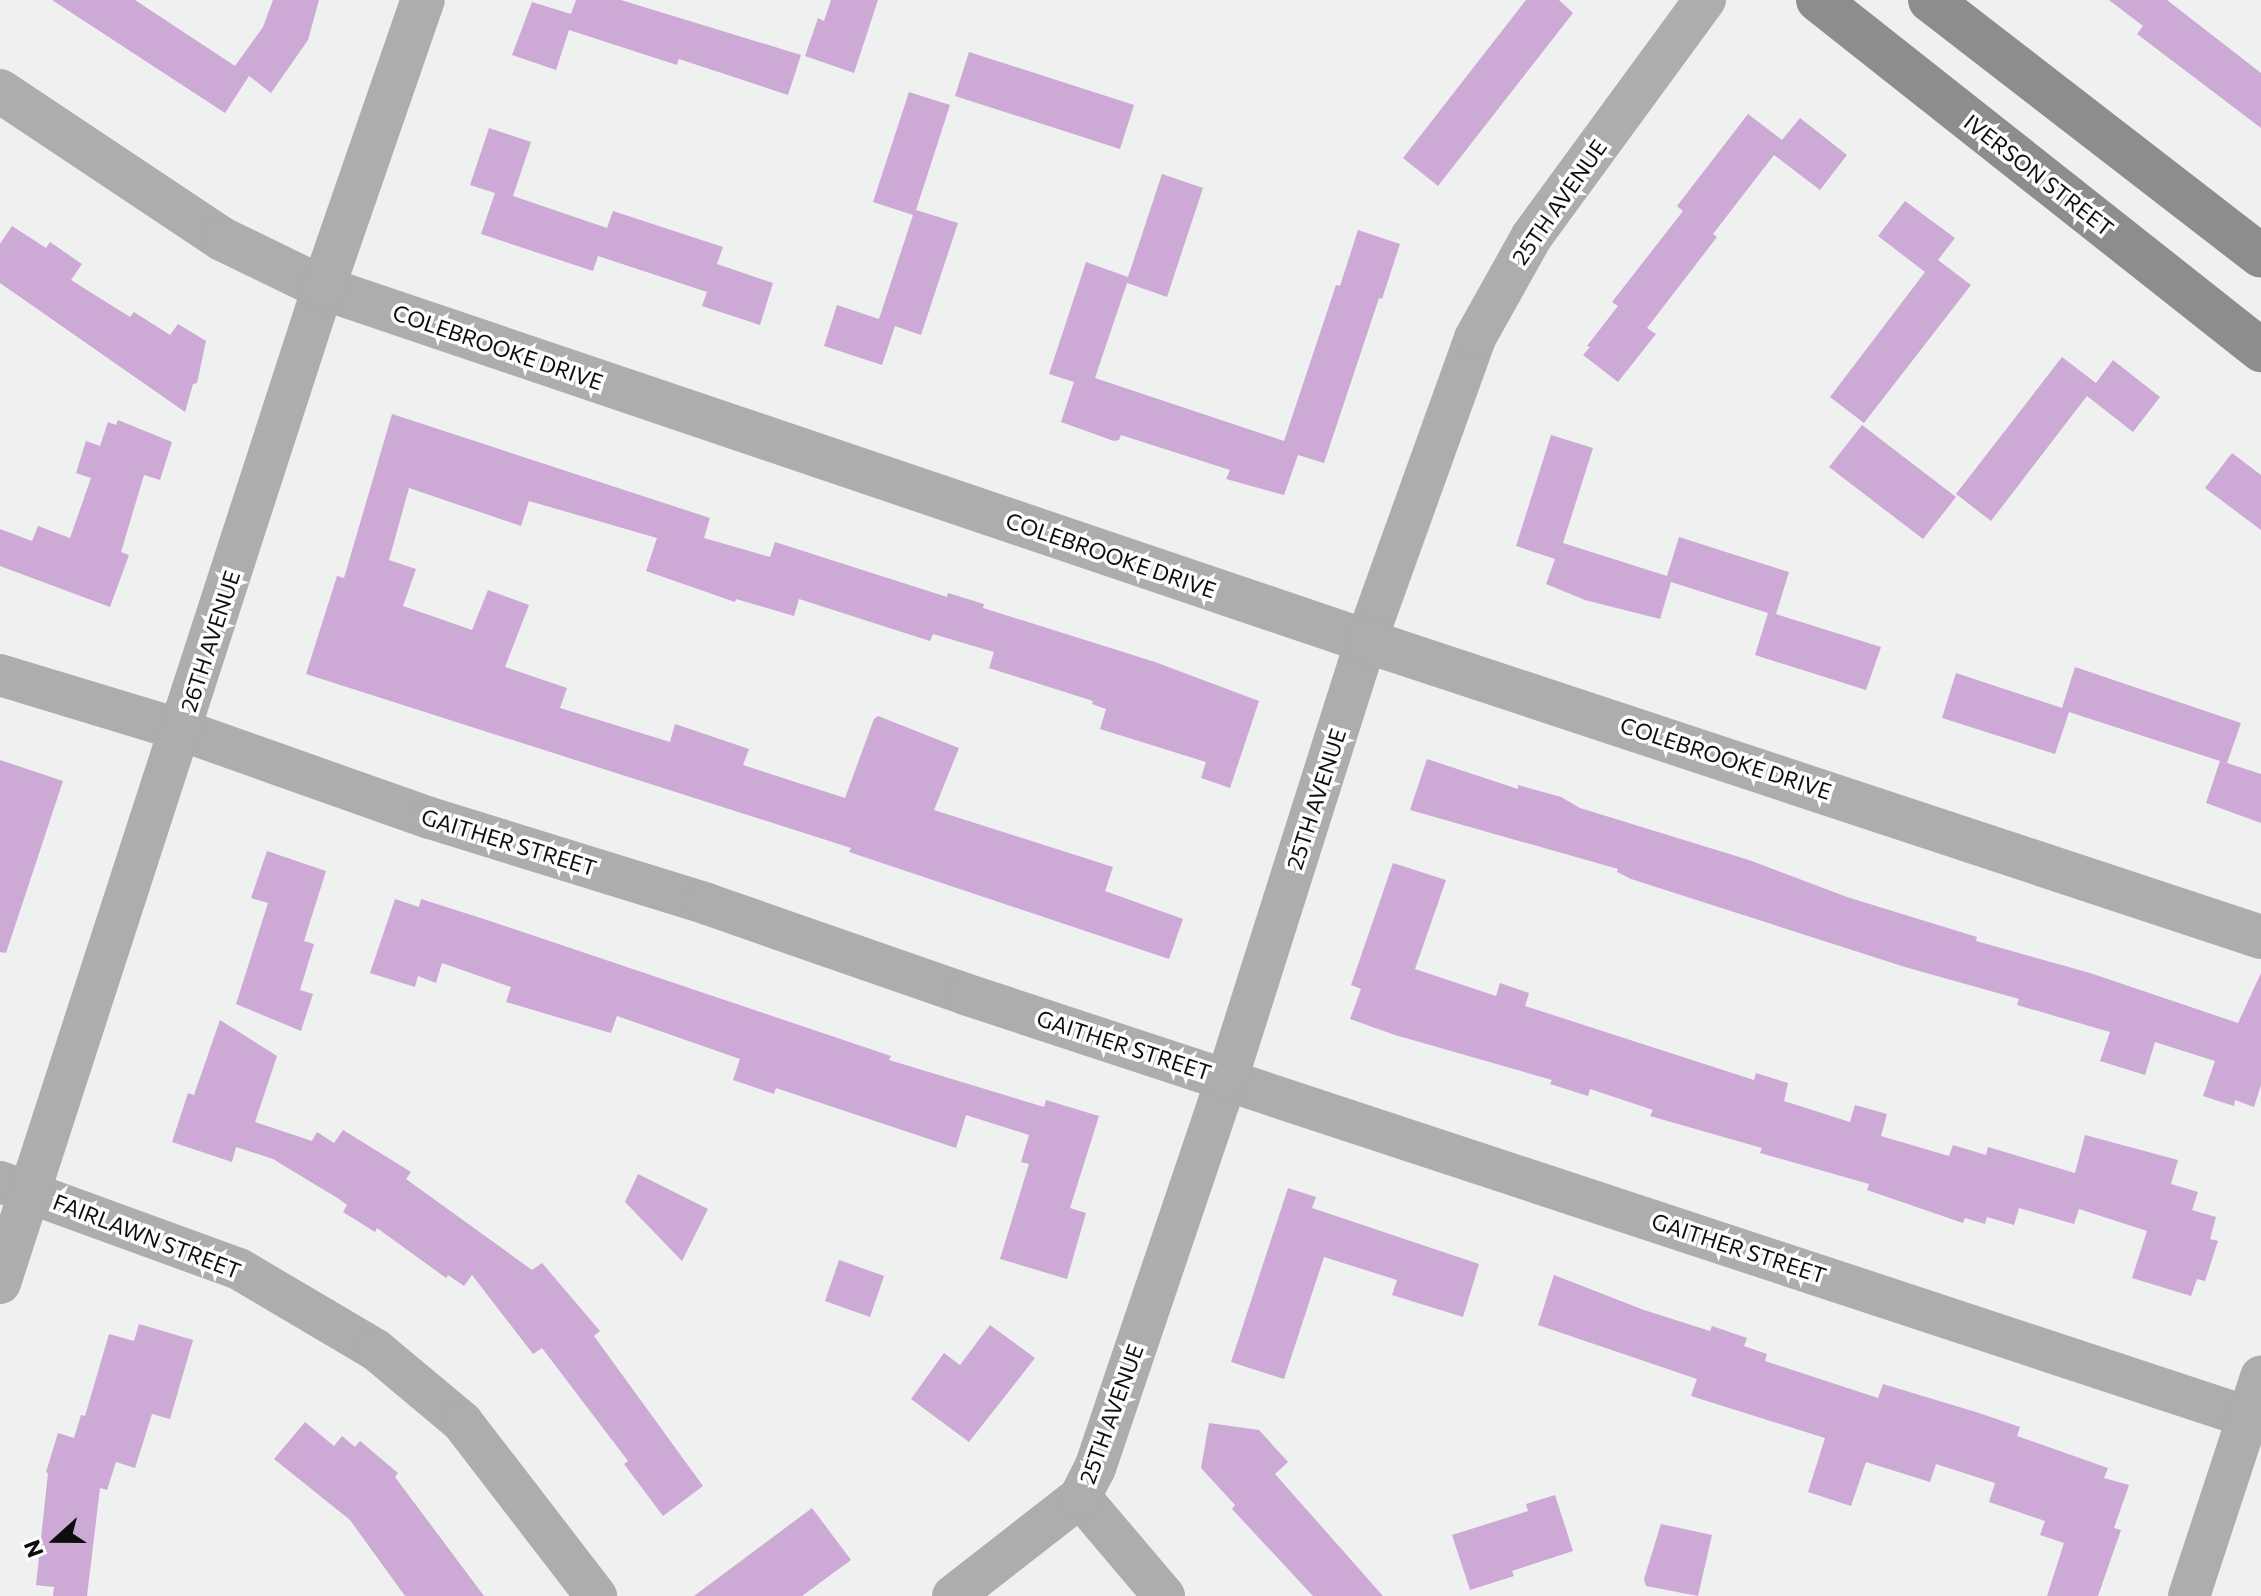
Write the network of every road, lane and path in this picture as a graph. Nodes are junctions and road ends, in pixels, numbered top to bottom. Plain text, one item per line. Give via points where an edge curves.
1 (423, 0) edge
2 (1705, 0) edge
3 (1818, 0) edge
4 (1930, 0) edge
5 (0, 91) edge
6 (2261, 256) edge
7 (323, 288) junction
8 (2261, 350) edge
9 (1366, 641) junction
10 (0, 675) edge
11 (181, 730) junction
12 (2261, 937) edge
13 (1227, 1079) junction
14 (16, 1187) edge
15 (0, 1283) edge
16 (2261, 1377) edge
17 (2248, 1417) junction
18 (1080, 1497) junction
19 (596, 1596) edge
20 (953, 1596) edge
21 (1164, 1596) edge
22 (2189, 1596) edge

1 - 7 street, 26TH AVENUE
2 - 9 street, 25TH AVENUE via 1532,236 1475,338
3 - 8 main road, IVERSON STREET
4 - 6 main road
5 - 7 street, COLEBROOKE DRIVE via 222,239
7 - 9 street, COLEBROOKE DRIVE
7 - 11 street, 26TH AVENUE
9 - 12 street, COLEBROOKE DRIVE
9 - 13 street, 25TH AVENUE
10 - 11 street, GAITHER STREET
11 - 13 street, GAITHER STREET via 430,818 707,904
11 - 14 street, 26TH AVENUE
13 - 17 street, GAITHER STREET
13 - 18 street, 25TH AVENUE via 1115,1413
14 - 15 street, 26TH AVENUE
14 - 19 street, FAIRLAWN STREET via 239,1269 376,1350 462,1422
16 - 17 street
17 - 22 street
18 - 20 street, 25TH AVENUE
18 - 21 street

